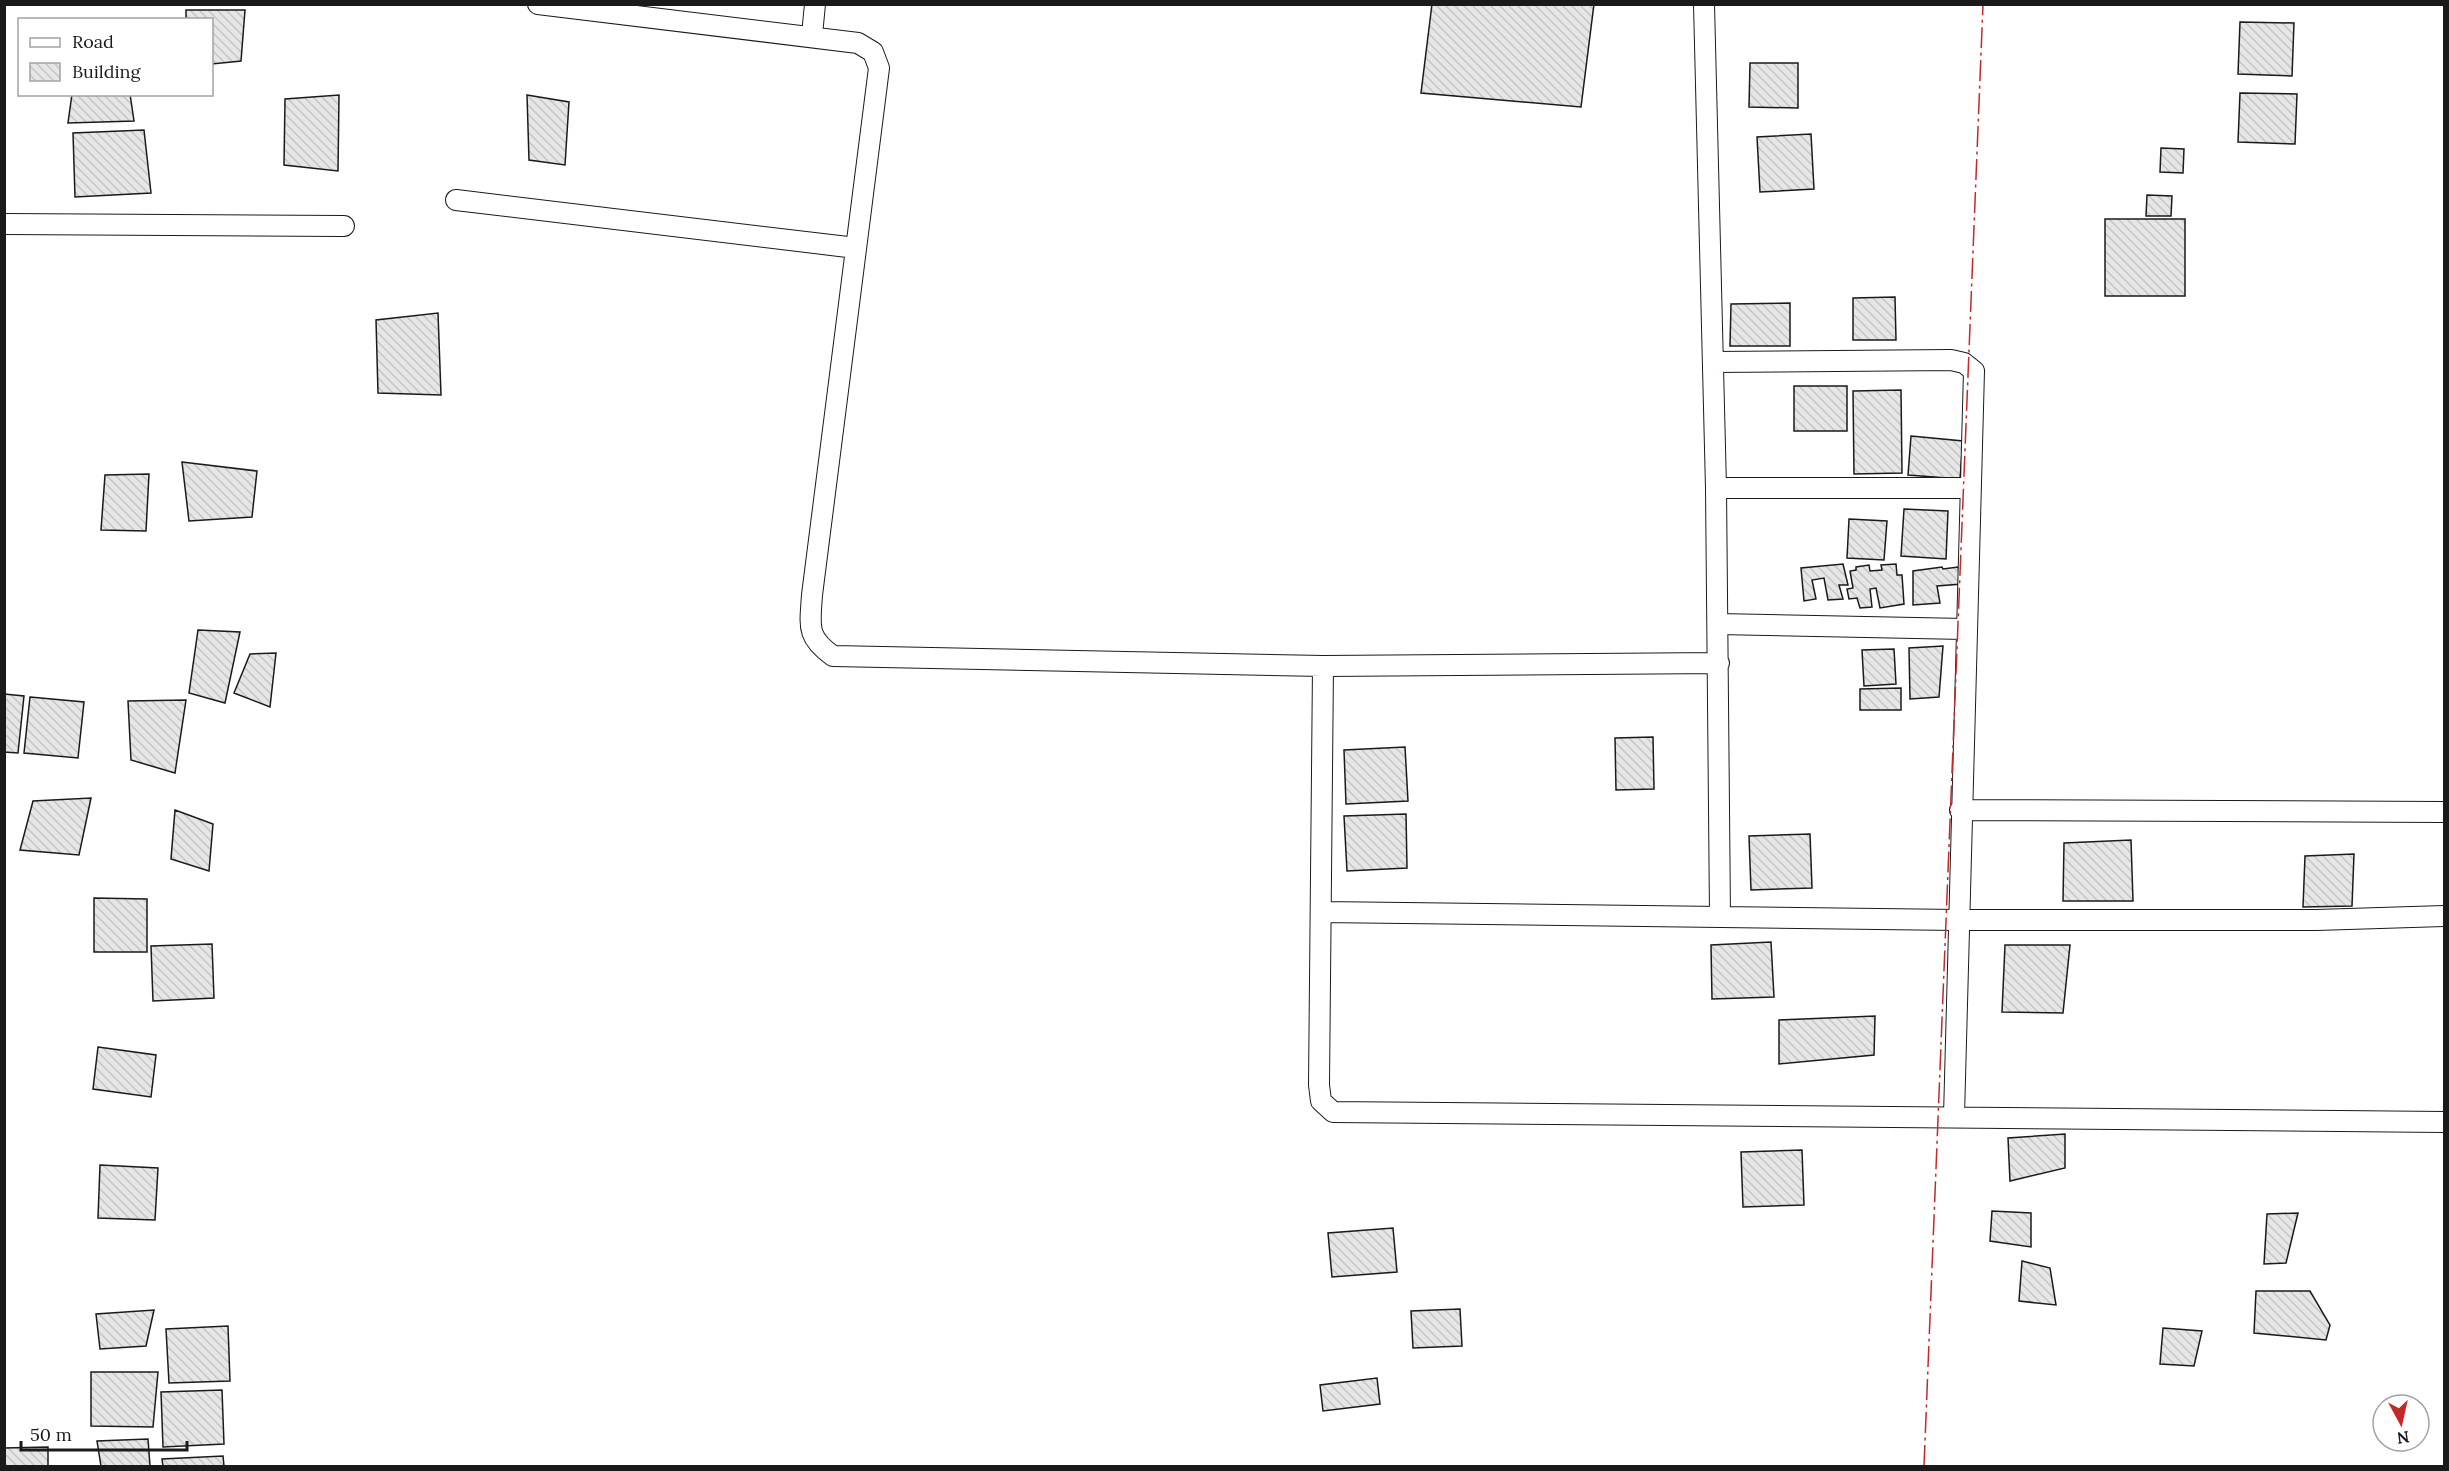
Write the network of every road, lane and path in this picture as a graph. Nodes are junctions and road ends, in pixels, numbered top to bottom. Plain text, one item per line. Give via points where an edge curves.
1 (538, 4) edge
2 (815, 4) edge
3 (1704, 4) edge
4 (618, 9) edge
5 (812, 35) junction
6 (456, 200) dead end
7 (4, 224) edge
8 (344, 226) dead end
9 (856, 248) junction
10 (1713, 362) junction
11 (1716, 488) junction
12 (1969, 488) junction
13 (1718, 624) junction
14 (1965, 629) junction
15 (1719, 663) junction
16 (1323, 666) junction
17 (1960, 810) junction
18 (2445, 812) edge
19 (1322, 912) junction
20 (1720, 915) junction
21 (2445, 916) edge
22 (1958, 920) junction
23 (1954, 1116) junction
24 (2445, 1122) edge

1 - 4 street
2 - 5 street
3 - 10 street
4 - 5 street
5 - 9 street via 858,43 873,52 879,68
6 - 9 street
7 - 8 street
9 - 16 street via 812,595 810,624 817,645 833,656
10 - 11 street
10 - 12 street via 1964,363 1974,371
11 - 12 street
11 - 13 street
12 - 14 street
13 - 14 street
13 - 15 street
14 - 17 street
15 - 16 street
15 - 20 street
16 - 19 street
17 - 18 street
17 - 22 street
19 - 20 street
19 - 23 street via 1319,1085 1321,1101 1333,1112
20 - 22 street
21 - 22 street
22 - 23 street
23 - 24 street

